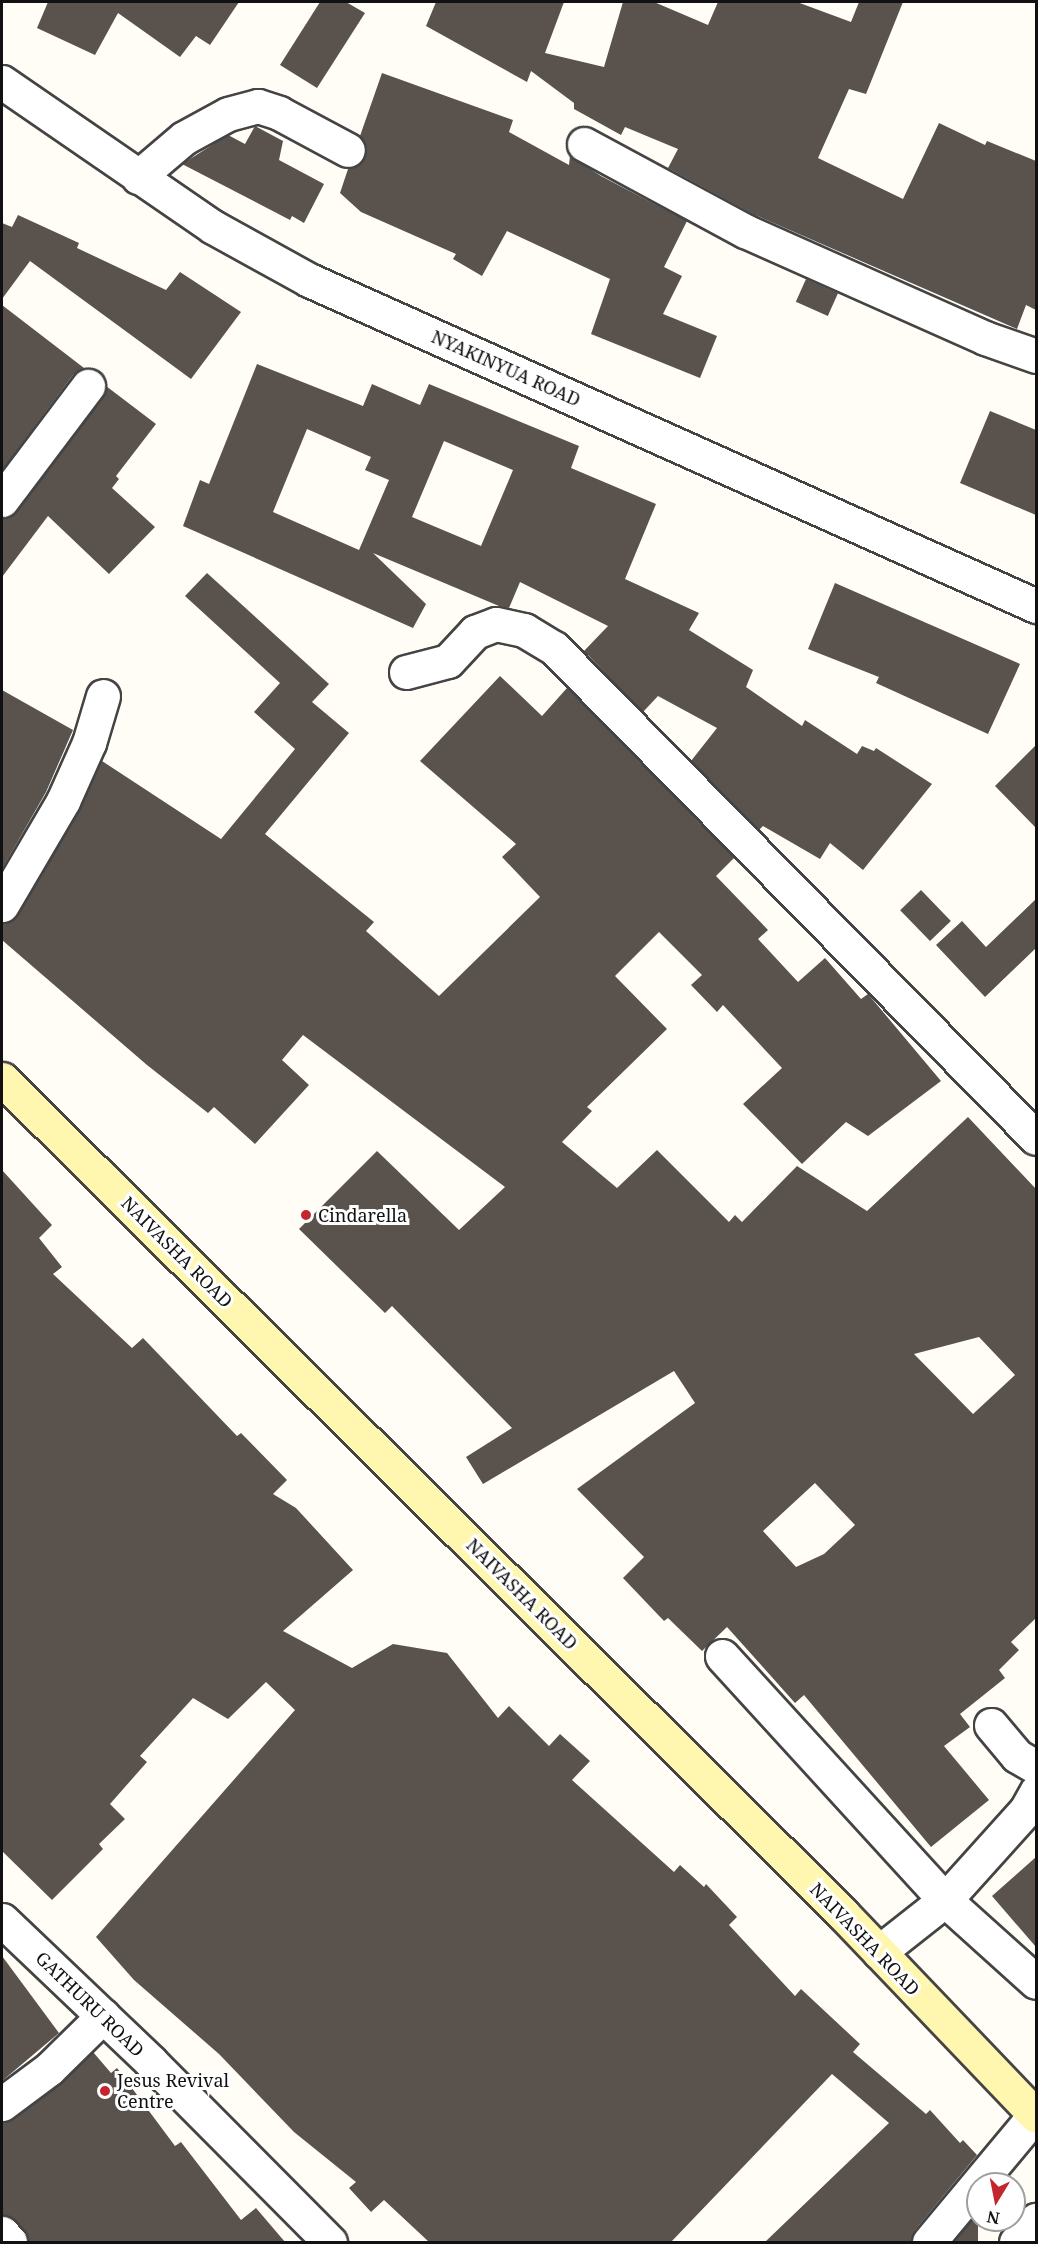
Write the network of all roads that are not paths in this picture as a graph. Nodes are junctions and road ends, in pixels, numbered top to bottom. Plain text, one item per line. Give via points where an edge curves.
1 (2, 82) edge
2 (584, 144) dead end
3 (348, 150) dead end
4 (138, 177) junction
5 (1036, 356) edge
6 (88, 386) dead end
7 (2, 500) edge
8 (1036, 606) edge
9 (406, 672) dead end
10 (103, 696) dead end
11 (2, 905) edge
12 (2, 1079) edge
13 (1036, 1138) edge
14 (722, 1656) dead end
15 (991, 1725) dead end
16 (1036, 1767) edge
17 (1036, 1792) edge
18 (945, 1900) junction
19 (2, 1920) edge
20 (879, 1953) junction
21 (1036, 1982) edge
22 (103, 2016) junction
23 (2, 2104) edge
24 (1036, 2115) edge
25 (1036, 2220) edge
26 (2, 2233) edge
27 (10, 2242) edge
28 (330, 2242) edge
29 (929, 2242) edge
30 (1016, 2242) edge

1 - 4 street, NYAKINYUA ROAD
2 - 5 street via 745,231 985,338
3 - 4 street via 258,106 228,114 184,138
4 - 8 street, NYAKINYUA ROAD via 213,227 309,280
6 - 7 street
9 - 13 street via 448,661 475,632 496,624 524,630 554,648
10 - 11 street via 89,743 63,801
12 - 20 main road, NAIVASHA ROAD
14 - 18 street
15 - 16 street via 1017,1756
17 - 18 street via 1026,1810
18 - 20 street
18 - 21 street
19 - 22 street, GATHURU ROAD
20 - 24 main road, NAIVASHA ROAD
22 - 23 street via 49,2069
22 - 28 street, GATHURU ROAD
24 - 29 street
25 - 30 street
26 - 27 street

